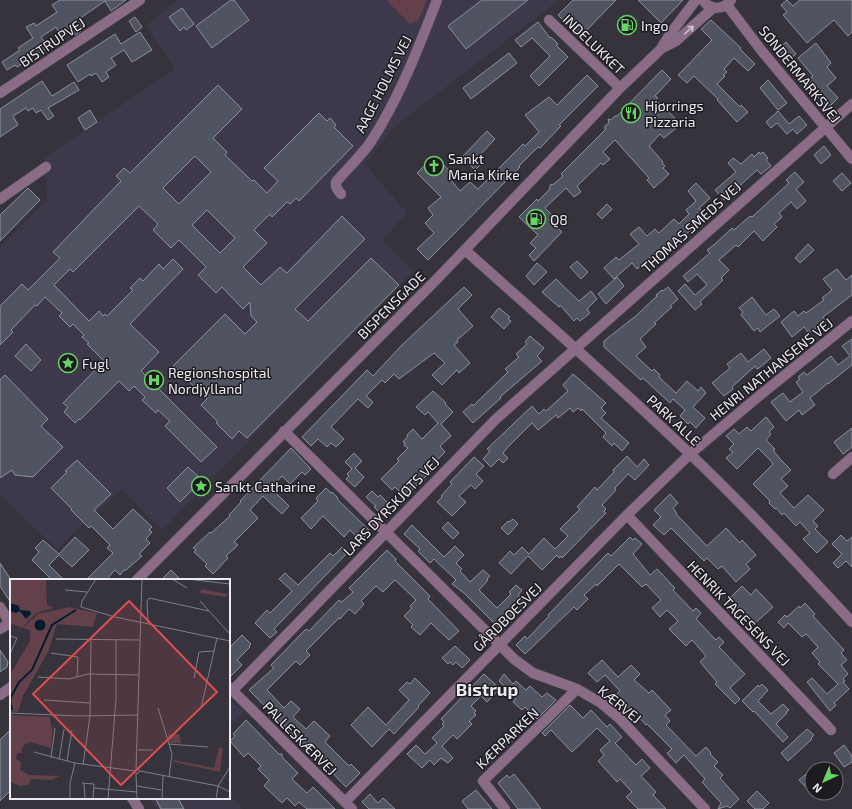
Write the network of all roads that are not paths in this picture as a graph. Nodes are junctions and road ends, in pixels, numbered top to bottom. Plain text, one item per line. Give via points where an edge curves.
1 (140, 0) edge
2 (437, 0) edge
3 (696, 0) edge
4 (703, 0) edge
5 (729, 2) edge
6 (713, 8) junction
7 (549, 20) dead end
8 (662, 48) junction
9 (620, 88) junction
10 (0, 93) edge
11 (852, 104) edge
12 (825, 127) junction
13 (852, 159) edge
14 (46, 167) dead end
15 (341, 194) dead end
16 (0, 199) edge
17 (465, 250) junction
18 (852, 321) edge
19 (576, 348) junction
20 (284, 431) junction
21 (690, 454) junction
22 (852, 457) edge
23 (833, 474) dead end
24 (627, 515) junction
25 (385, 532) junction
26 (138, 579) edge
27 (0, 607) edge
28 (852, 622) edge
29 (10, 624) edge
30 (0, 629) edge
31 (499, 645) junction
32 (10, 688) edge
33 (231, 689) edge
34 (577, 689) junction
35 (0, 696) edge
36 (831, 730) dead end
37 (133, 799) edge
38 (348, 806) edge
39 (139, 809) edge
40 (505, 809) edge
41 (705, 809) edge

1 - 10 street, BISTRUPVEJ
2 - 15 street, AAGE HOLMS VEJ via 382,124 364,151 336,182 335,186
3 - 8 street, BISPENSGADE
4 - 6 street
5 - 6 street via 723,7
5 - 12 street, SØNDERMARKSVEJ via 761,50
8 -> 6 street, BISPENSGADE via 676,41
7 - 9 street, INDELUKKET
8 - 9 street, BISPENSGADE
9 - 17 street, BISPENSGADE
11 - 12 street, THOMAS SMEDS VEJ
12 - 13 street, SØNDERMARKSVEJ
12 - 19 street, THOMAS SMEDS VEJ
14 - 16 street
17 - 19 street, PARK ALLE
17 - 20 street, BISPENSGADE
18 - 21 street, HENRI NATHANSENS VEJ
19 - 21 street, PARK ALLE
19 - 25 street, LARS DYRSKJØTS VEJ via 496,419
20 - 25 street, KÆRVEJ
20 - 26 street, BISPENSGADE
21 - 24 street, GÅRDBOESVEJ
21 - 28 street, PARK ALLE via 745,508
22 - 23 street
24 - 31 street, GÅRDBOESVEJ
24 - 36 street, HENRIK TAGESENS VEJ
25 - 31 street, KÆRVEJ
25 - 33 street, LARS DYRSKJØTS VEJ
27 - 29 street
29 - 30 street
31 - 34 street, KÆRVEJ via 533,673
31 - 38 street, GÅRDBOESVEJ
32 - 35 street
33 - 38 street, PALLESKÆRVEJ
34 - 40 street, KÆRPARKEN via 483,781
34 - 41 street, KÆRVEJ via 601,703 620,719
37 - 39 street

